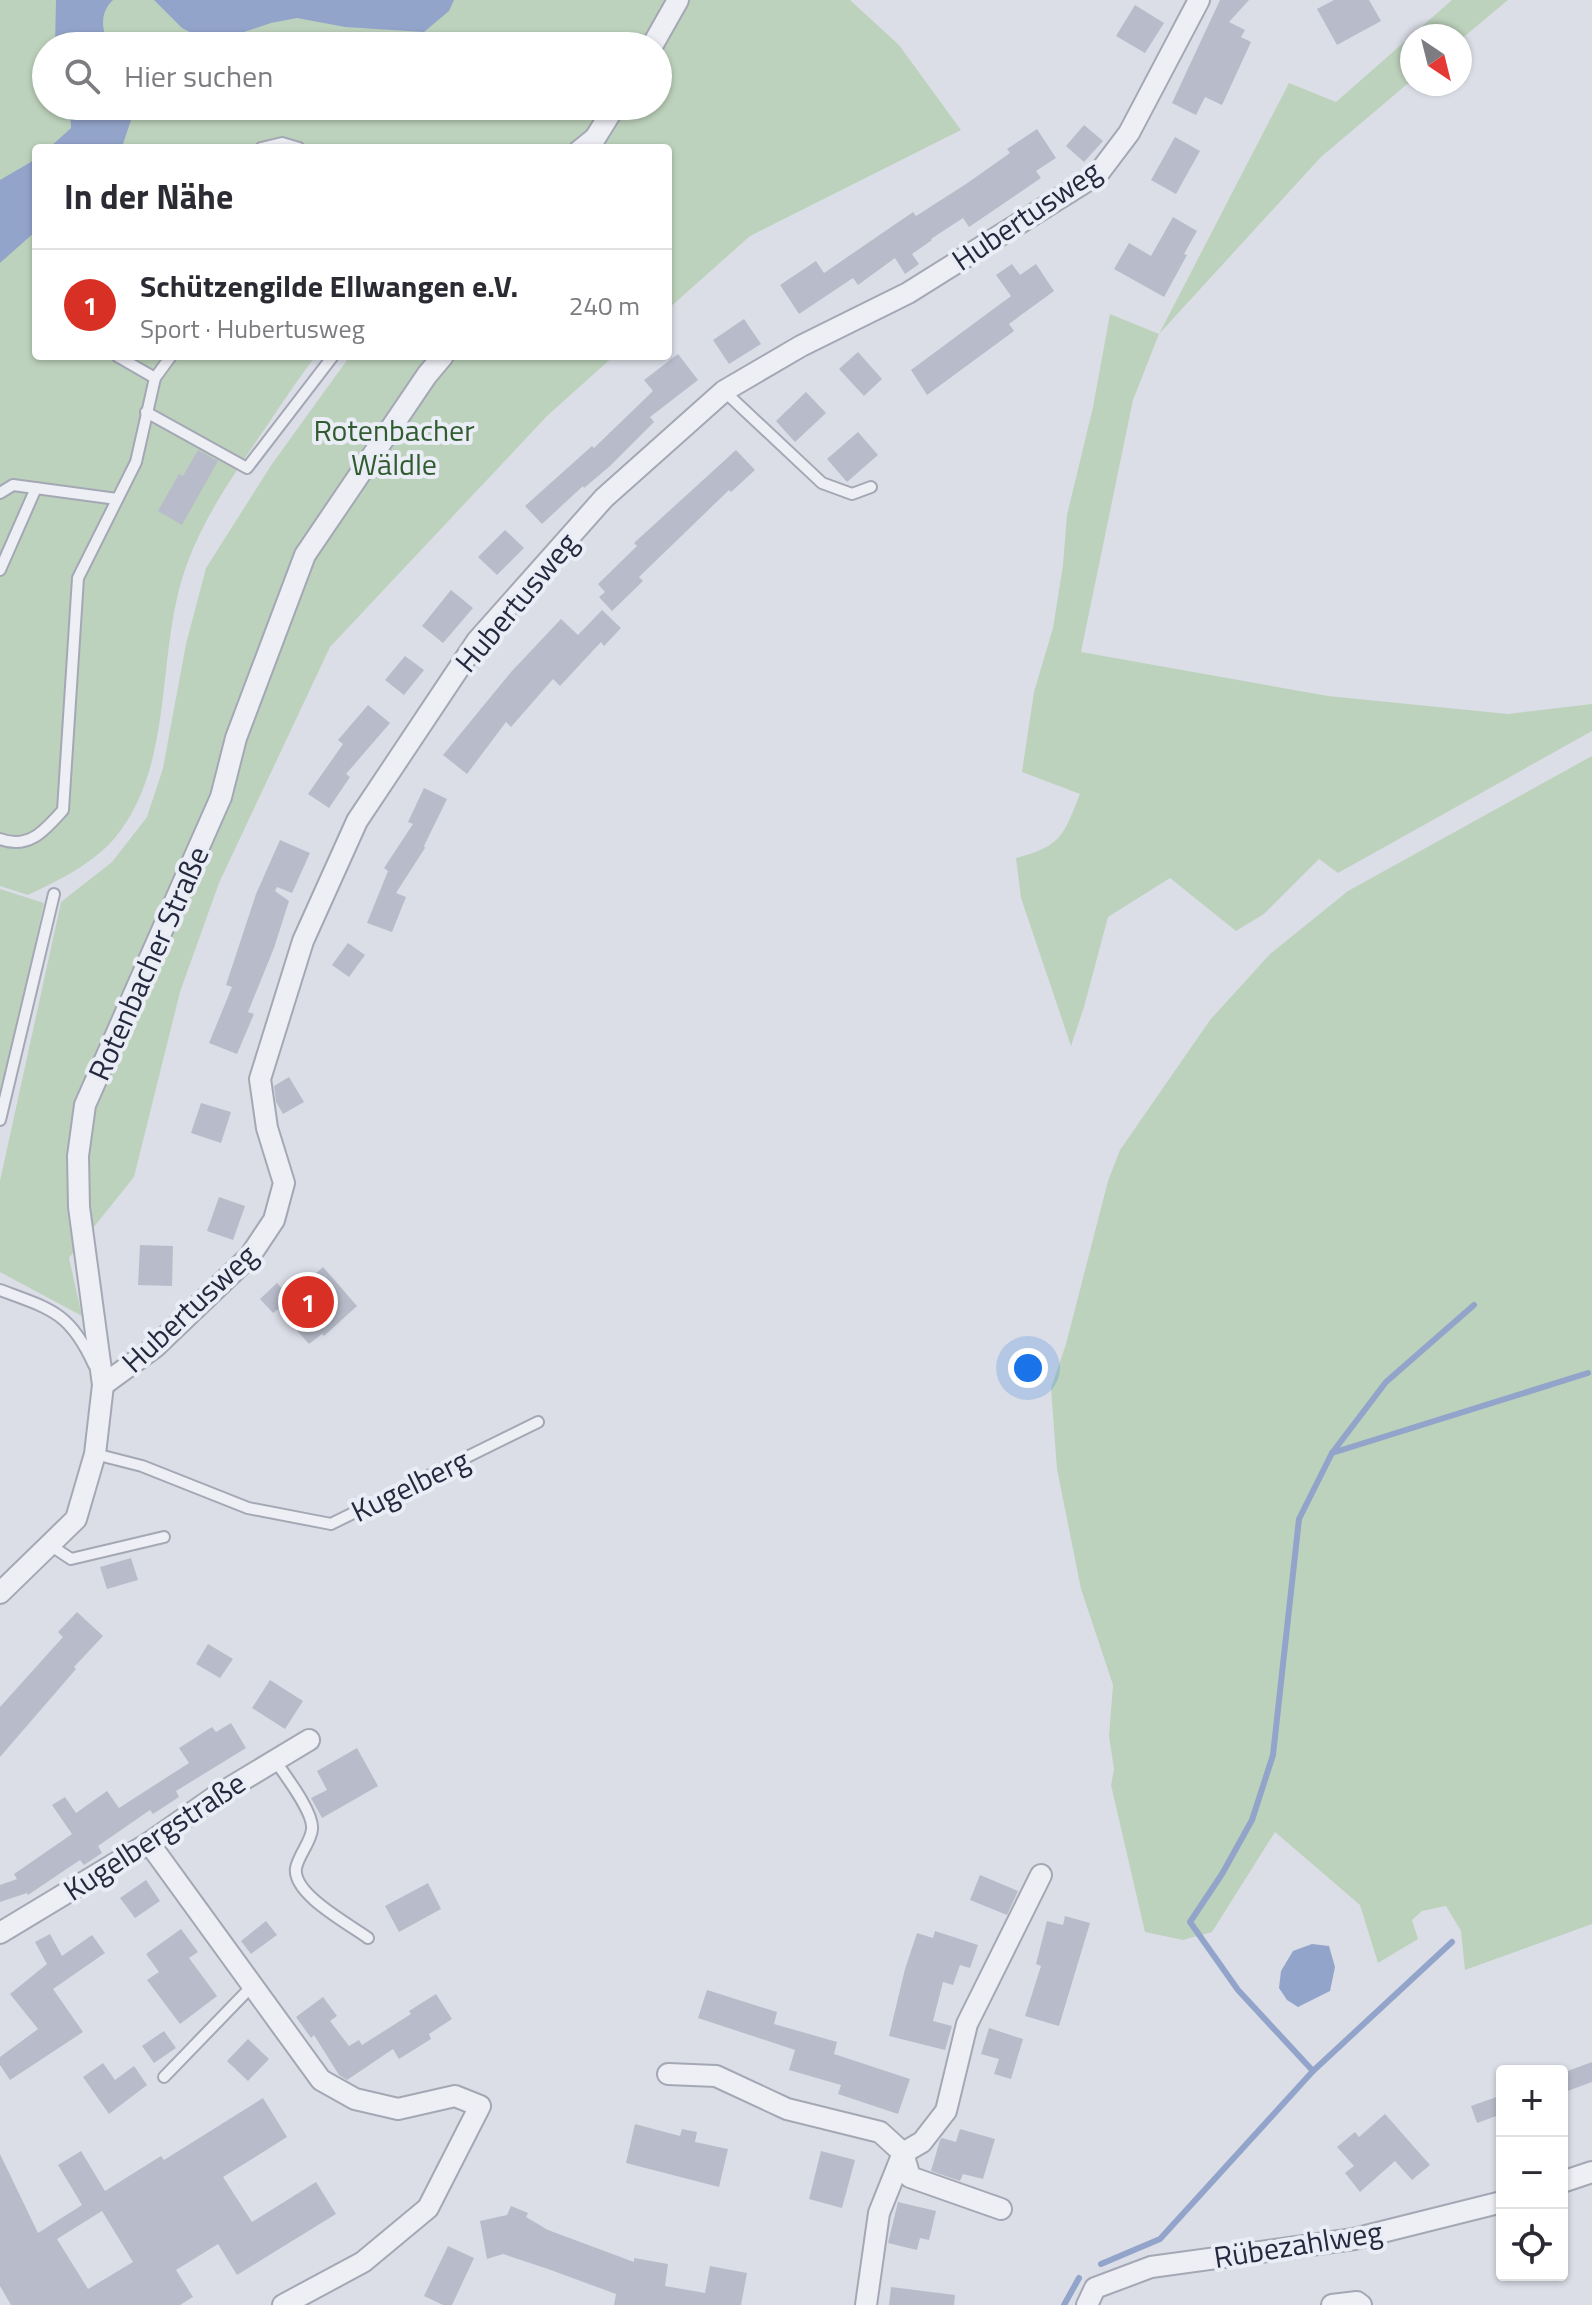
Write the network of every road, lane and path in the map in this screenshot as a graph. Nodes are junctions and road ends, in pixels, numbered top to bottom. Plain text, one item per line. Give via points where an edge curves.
1 (678, 0) edge
2 (1199, 0) edge
3 (660, 32) edge
4 (605, 120) edge
5 (601, 126) junction
6 (580, 144) edge
7 (591, 144) edge
8 (124, 360) edge
9 (168, 360) edge
10 (330, 360) edge
11 (440, 360) edge
12 (155, 378) junction
13 (724, 391) junction
14 (146, 412) junction
15 (871, 487) dead end
16 (36, 488) junction
17 (0, 493) edge
18 (117, 499) junction
19 (0, 570) edge
20 (0, 839) edge
21 (54, 894) dead end
22 (0, 1120) edge
23 (0, 1290) edge
24 (103, 1385) junction
25 (538, 1422) dead end
26 (95, 1454) junction
27 (164, 1537) dead end
28 (50, 1545) junction
29 (0, 1593) edge
30 (309, 1740) dead end
31 (274, 1759) junction
32 (149, 1843) junction
33 (1041, 1875) dead end
34 (0, 1933) edge
35 (368, 1938) dead end
36 (253, 1985) junction
37 (668, 2074) dead end
38 (164, 2077) dead end
39 (903, 2153) junction
40 (1592, 2172) edge
41 (1568, 2180) edge
42 (1496, 2204) edge
43 (1001, 2209) dead end
44 (1091, 2297) edge
45 (283, 2305) edge
46 (866, 2305) edge
47 (1332, 2305) edge
48 (1361, 2305) edge

1 - 3 street
2 - 13 street, Hubertusweg via 1129,133 1098,174 908,293
4 - 5 street
5 - 6 lane
5 - 7 street
8 - 12 lane
9 - 12 lane
10 - 14 lane via 247,468
11 - 24 street, Rotenbacher Straße via 305,555 236,738 221,797 85,1105 79,1207
12 - 14 lane
13 - 15 lane via 822,483 852,494
13 - 24 street, Hubertusweg via 604,498 477,641 357,821 303,941 260,1079 267,1128 284,1183 274,1220 250,1256 155,1347
14 - 18 lane via 136,462
16 - 17 lane via 13,485
16 - 18 lane
16 - 19 lane
18 - 20 lane via 78,578 63,810 42,833 25,842
21 - 22 lane
23 - 24 lane via 53,1310 82,1338
24 - 26 street, Rotenbacher Straße
25 - 26 lane, Kugelberg via 331,1524 248,1508 142,1466
26 - 28 street, Rotenbacher Straße via 76,1519
27 - 28 lane via 71,1559
28 - 29 street, Rotenbacher Straße
30 - 31 street, Kugelbergstraße
31 - 32 street, Kugelbergstraße
31 - 35 lane via 311,1817 312,1829 295,1874 301,1888
32 - 34 street, Kugelbergstraße
32 - 36 street
33 - 39 street via 967,2024 946,2111 922,2142
36 - 38 lane
36 - 45 street via 321,2080 355,2099 398,2109 455,2096 480,2106 428,2208 363,2262
37 - 39 street via 716,2076 787,2109 880,2132
39 - 43 street via 910,2177
39 - 46 street via 879,2213
40 - 41 street
42 - 44 street, Rübezahlweg via 1354,2239 1151,2267
47 - 48 street

